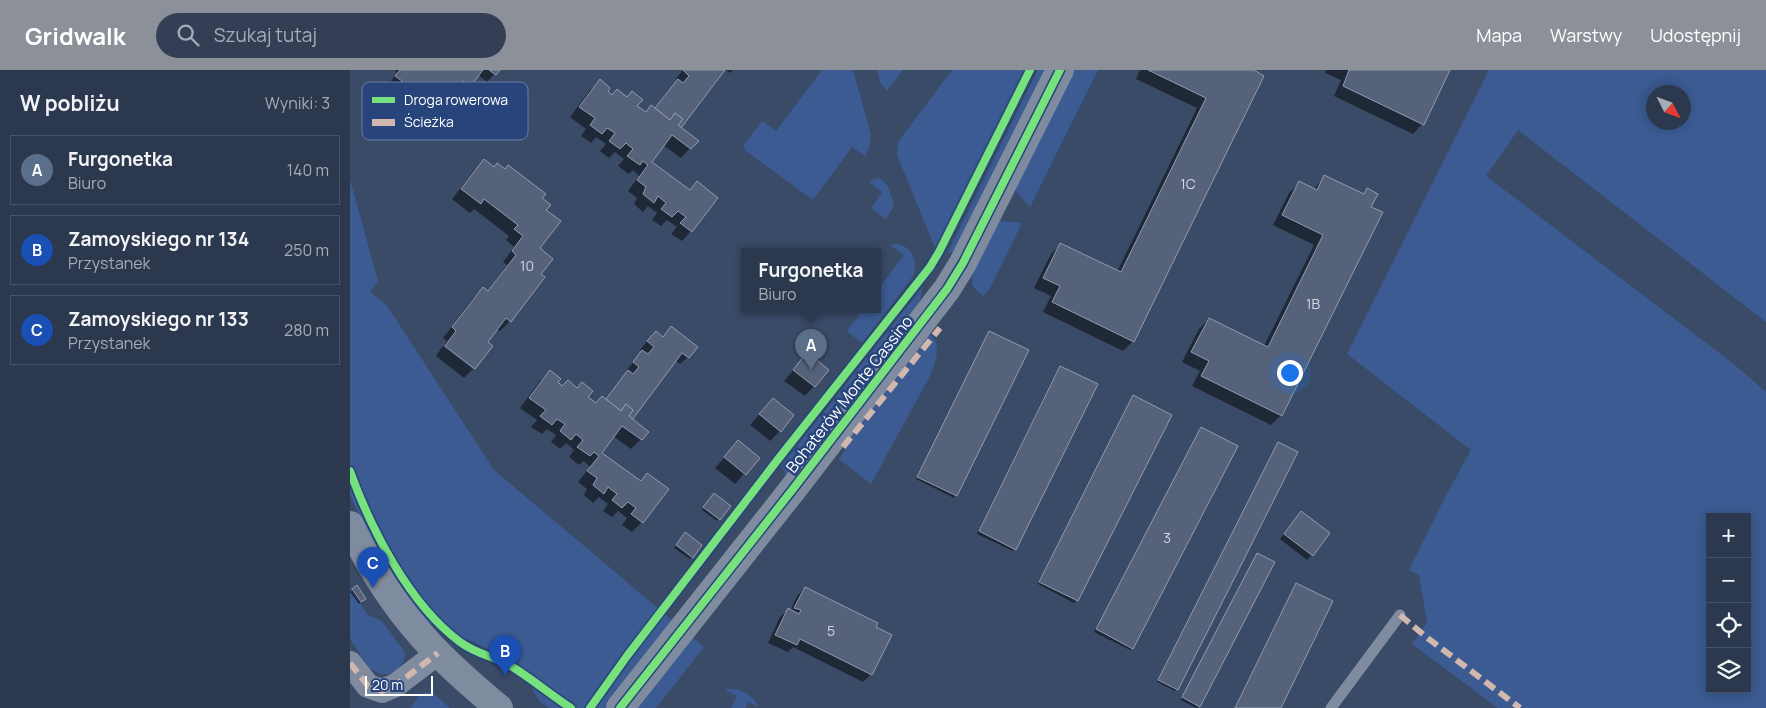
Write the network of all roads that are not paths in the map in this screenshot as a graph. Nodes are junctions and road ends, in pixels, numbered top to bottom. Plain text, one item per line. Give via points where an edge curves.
1 (1060, 70) edge
2 (350, 525) edge
3 (1400, 615) dead end
4 (438, 653) junction
5 (350, 663) edge
6 (499, 708) edge
7 (620, 708) edge
8 (1331, 708) edge

1 - 7 street, Bohaterów Monte Cassino via 963,263 947,288
2 - 4 street via 394,601
3 - 8 lane
4 - 5 street via 396,685 382,691 368,686
4 - 6 street

